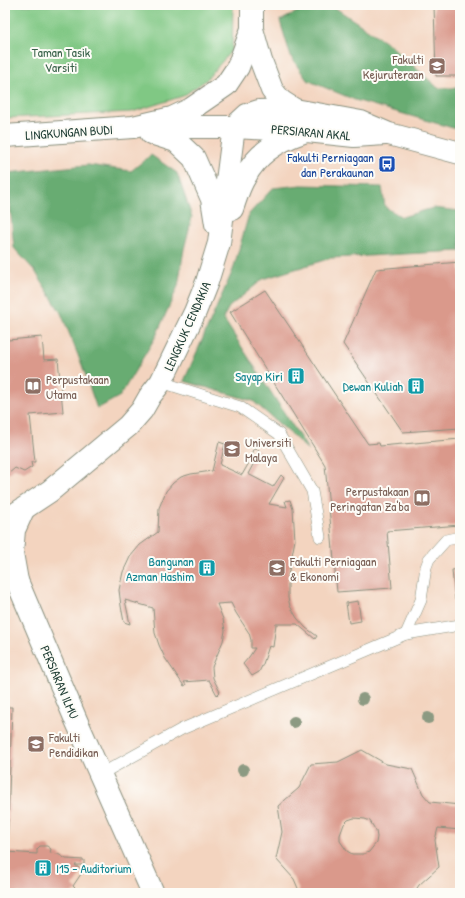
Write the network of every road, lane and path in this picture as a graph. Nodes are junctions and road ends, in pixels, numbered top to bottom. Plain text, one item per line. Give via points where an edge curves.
1 (252, 5) edge
2 (252, 29) junction
3 (295, 110) junction
4 (133, 127) junction
5 (234, 127) junction
6 (307, 131) junction
7 (389, 134) junction
8 (5, 136) edge
9 (460, 153) edge
10 (218, 243) junction
11 (161, 382) junction
12 (14, 515) edge
13 (320, 537) dead end
14 (460, 537) edge
15 (11, 575) edge
16 (460, 625) edge
17 (406, 634) junction
18 (100, 774) junction
19 (153, 893) edge

1 - 2 street, LINGKUNGAN BUDI
2 - 3 street, PERSIARAN AKAL via 272,90 281,101
2 - 4 street, LINGKUNGAN BUDI via 238,67 226,85 192,109 172,118
3 - 5 street via 259,111 247,115
3 - 7 street, PERSIARAN AKAL via 361,122
4 - 5 street, LINGKUNGAN BUDI
4 - 8 street, LINGKUNGAN BUDI
4 - 10 street via 176,141 194,158 212,200
5 - 6 street, PERSIARAN AKAL
5 - 10 street, LENGKUK CENDAKIA
6 - 7 street, PERSIARAN AKAL via 354,136
6 - 10 street via 286,138 256,159 244,177
7 - 9 street, PERSIARAN AKAL
10 - 11 street, LENGKUK CENDAKIA via 207,282 192,319
11 - 12 street, LENGKUK CENDAKIA via 128,426 50,491
11 - 13 lane via 240,407 279,434 312,491
12 - 15 street, PERSIARAN ILMU
14 - 17 lane via 446,540 429,559 421,600
15 - 18 street, PERSIARAN ILMU
16 - 17 lane
17 - 18 lane via 182,729
18 - 19 street, PERSIARAN ILMU

